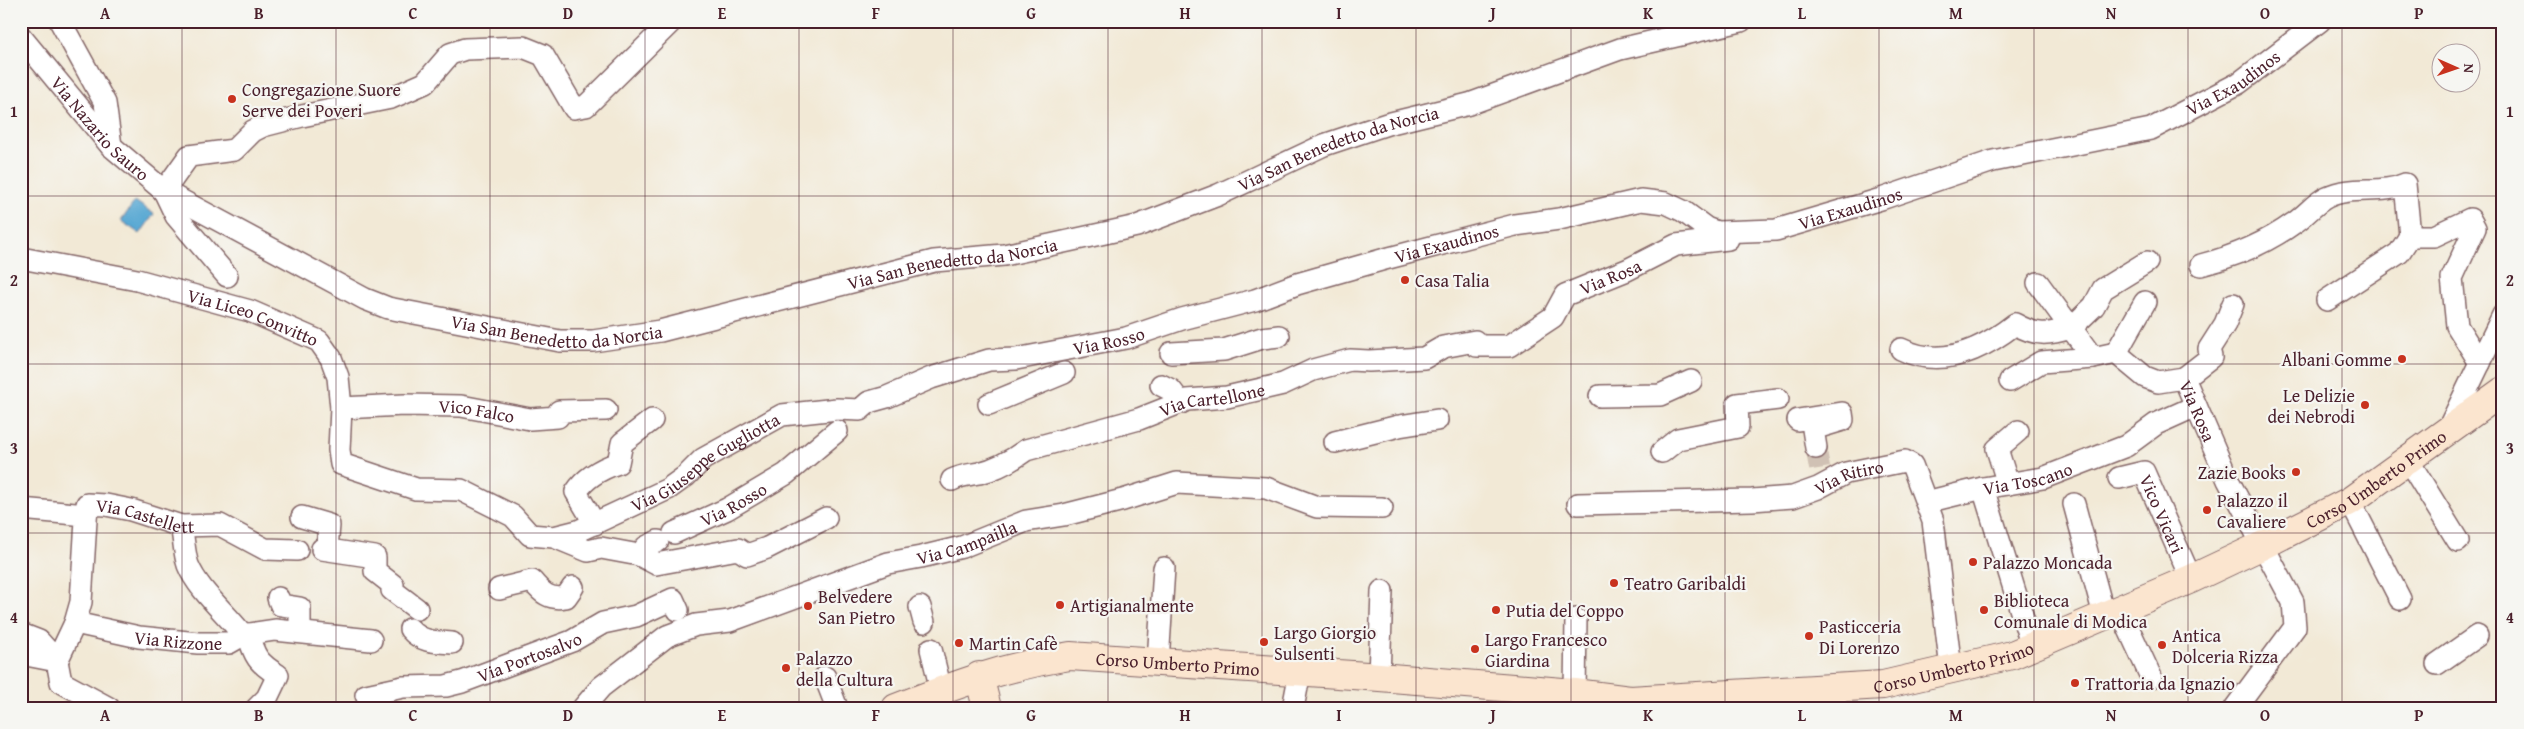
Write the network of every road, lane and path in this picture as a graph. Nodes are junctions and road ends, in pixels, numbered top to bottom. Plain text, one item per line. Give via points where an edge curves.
1 (60, 21) edge
2 (672, 21) edge
3 (1741, 21) edge
4 (2320, 21) edge
5 (21, 37) edge
6 (111, 146) junction
7 (164, 191) junction
8 (1776, 230) junction
9 (2410, 236) junction
10 (21, 258) edge
11 (2147, 262) dead end
12 (2201, 265) dead end
13 (1357, 268) joint
14 (227, 276) dead end
15 (2038, 283) dead end
16 (2327, 300) dead end
17 (2145, 302) dead end
18 (2233, 304) dead end
19 (2503, 315) edge
20 (2071, 328) junction
21 (1279, 336) dead end
22 (1476, 343) joint
23 (1901, 349) dead end
24 (2116, 353) junction
25 (1171, 354) dead end
26 (2093, 358) junction
27 (2480, 363) junction
28 (1064, 373) dead end
29 (2184, 378) junction
30 (1691, 381) dead end
31 (2010, 381) dead end
32 (1161, 385) dead end
33 (2503, 391) edge
34 (1600, 396) dead end
35 (1778, 399) dead end
36 (1181, 402) junction
37 (989, 404) dead end
38 (2196, 406) junction
39 (341, 408) junction
40 (606, 410) dead end
41 (860, 410) joint
42 (652, 420) dead end
43 (1437, 420) dead end
44 (1798, 420) dead end
45 (838, 431) dead end
46 (2018, 431) dead end
47 (2446, 433) junction
48 (1335, 442) dead end
49 (1816, 448) tunnel mouth
50 (1662, 452) dead end
51 (2408, 460) junction
52 (2119, 478) dead end
53 (952, 480) dead end
54 (2008, 484) junction
55 (1983, 488) junction
56 (2350, 501) junction
57 (1926, 502) junction
58 (1578, 504) dead end
59 (2074, 504) dead end
60 (1382, 508) dead end
61 (21, 510) edge
62 (86, 516) junction
63 (302, 517) dead end
64 (826, 518) dead end
65 (595, 524) junction
66 (182, 526) junction
67 (554, 537) junction
68 (2458, 541) dead end
69 (2261, 546) junction
70 (297, 550) dead end
71 (639, 555) junction
72 (1164, 568) dead end
73 (2191, 579) junction
74 (573, 587) dead end
75 (499, 589) dead end
76 (278, 598) dead end
77 (2400, 599) dead end
78 (1382, 601) dead end
79 (417, 609) dead end
80 (2112, 612) junction
81 (1576, 619) dead end
82 (683, 622) junction
83 (75, 623) junction
84 (410, 629) dead end
85 (300, 632) junction
86 (21, 634) edge
87 (245, 634) junction
88 (2476, 636) dead end
89 (371, 640) dead end
90 (452, 643) dead end
91 (2032, 647) junction
92 (931, 649) dead end
93 (21, 654) edge
94 (57, 661) junction
95 (1158, 662) junction
96 (2437, 664) dead end
97 (1951, 669) junction
98 (1300, 672) junction
99 (979, 676) junction
100 (825, 677) dead end
101 (1379, 677) junction
102 (2151, 678) dead end
103 (941, 690) junction
104 (1575, 693) junction
105 (366, 695) dead end
106 (109, 708) edge
107 (257, 708) edge
108 (583, 708) edge
109 (837, 708) edge
110 (896, 708) edge
111 (987, 708) edge
112 (1293, 708) edge
113 (2235, 708) edge

1 - 6 street via 105,103
2 - 7 street via 586,106 574,108 543,56 523,46 465,49 450,54 425,83 391,98 263,126 253,131 234,150 189,156
3 - 7 street, Via San Benedetto da Norcia via 1620,49 1469,104 1387,124 1324,145 1218,195 1137,226 1004,255 934,261 660,331 593,341 560,341 388,308 332,282
4 - 8 street, Via Exaudinos via 2239,83 2151,129 1993,161
5 - 6 street, Via Nazario Sauro
6 - 7 street, Via Nazario Sauro
7 - 14 street via 176,216
8 - 13 street, Via Exaudinos via 1717,232 1666,202 1641,200 1559,219 1515,225
8 - 22 street, Via Rosa via 1720,241 1684,243 1565,295 1553,316 1509,346
9 - 12 street via 2406,184 2395,189 2360,190 2327,197 2268,241 2232,257
9 - 16 street via 2398,253
9 - 27 street via 2434,236 2470,219 2475,228 2452,278 2457,326
10 - 39 street, Via Liceo Convitto via 137,280 241,309 311,337 319,341 331,358 338,377
11 - 20 street via 2103,289 2094,306
13 - 41 street, Via Rosso via 1126,338 1016,359 989,360 869,402
15 - 20 street
17 - 24 street
18 - 29 street via 2209,349 2211,358
19 - 27 street
20 - 23 street via 2050,334 2027,331 2015,324 1969,353 1948,358 1913,356
20 - 26 street
21 - 25 street via 1224,350
22 - 36 street, Via Cartellone via 1443,347 1424,358 1350,360 1313,370 1283,384 1227,398
24 - 26 street
24 - 29 street, Via Rosa via 2158,382
26 - 31 street via 2040,362
27 - 47 street
28 - 37 street
29 - 38 street, Via Rosa
30 - 34 street via 1660,395
32 - 36 street via 1172,390
33 - 47 street, Corso Umberto Primo
35 - 50 street via 1737,404 1738,428 1678,439
36 - 53 street, Via Cartellone via 1139,419 1026,450 1010,462
38 - 54 street, Via Toscano via 2156,424 2126,446 2042,478
38 - 69 street, Via Rosa
39 - 40 street, Vico Falco via 461,406 530,418 558,417 559,411
39 - 67 street, Via Liceo Convitto via 338,450 341,464 416,489 461,490 513,516 530,535
41 - 65 street, Via Giuseppe Gugliotta via 782,414 703,459 668,489
42 - 65 street via 622,443 618,463 586,479 576,492
43 - 48 street
44 - 49 street via 1842,412 1843,420 1812,429
45 - 71 street, Via Rosso via 786,474 728,509 646,547
46 - 54 street via 1996,449
47 - 51 street, Corso Umberto Primo
51 - 56 street, Corso Umberto Primo
51 - 68 street
52 - 73 street, Vico Vicari via 2144,472
54 - 55 street, Via Toscano
55 - 57 street
55 - 91 street, Via Toscano
56 - 69 street, Corso Umberto Primo
56 - 77 street
57 - 58 street, Via Ritiro via 1912,465 1905,461 1821,478 1793,497
57 - 97 street, Via Ritiro via 1933,520
59 - 80 street
60 - 82 street, Via Campailla via 1317,507 1266,488 1177,483 1064,516 1026,522 962,547 888,563 730,622 696,625
61 - 62 street
62 - 66 street, Via Castellett via 87,504 106,505
62 - 83 street, Via Castellett via 81,602
63 - 79 street via 330,525 324,549 375,557 375,571 393,585 392,590
64 - 71 street, Via Liceo Convitto via 747,555 738,549 656,564
65 - 67 street, Via Giuseppe Gugliotta
66 - 70 street, Via Castellett via 220,525 265,550
66 - 87 street via 188,564 206,593
67 - 71 street, Via Liceo Convitto via 588,551 600,548
69 - 73 street, Corso Umberto Primo
69 - 113 street, Via Rosa via 2293,602 2295,627
72 - 95 street
73 - 80 street, Corso Umberto Primo
74 - 75 street via 566,596 558,598 544,595 532,581
76 - 85 street via 281,605 300,608
78 - 101 street
80 - 91 street, Corso Umberto Primo
80 - 102 street
81 - 104 street
82 - 105 street, Via Portosalvo via 673,599 636,616 603,623 572,641 462,682 446,686 403,687
82 - 108 street, Via Campailla via 601,687
83 - 87 street, Via Rizzone via 139,637 198,643 229,643
83 - 94 street, Via Castellett
84 - 90 street via 416,637
85 - 87 street, Via Rizzone via 275,630
85 - 89 street, Via Rizzone
86 - 94 street via 39,641
87 - 107 street via 262,666 278,675 267,698
88 - 96 street
91 - 97 street, Corso Umberto Primo
92 - 103 street
93 - 94 street
94 - 106 street via 61,682
95 - 98 street, Corso Umberto Primo
95 - 99 street, Corso Umberto Primo via 1070,656
97 - 104 street, Corso Umberto Primo via 1874,686 1630,700
98 - 101 street, Corso Umberto Primo
98 - 112 street
99 - 103 street, Corso Umberto Primo
99 - 111 street
100 - 109 street
101 - 104 street, Corso Umberto Primo
103 - 110 street, Corso Umberto Primo

